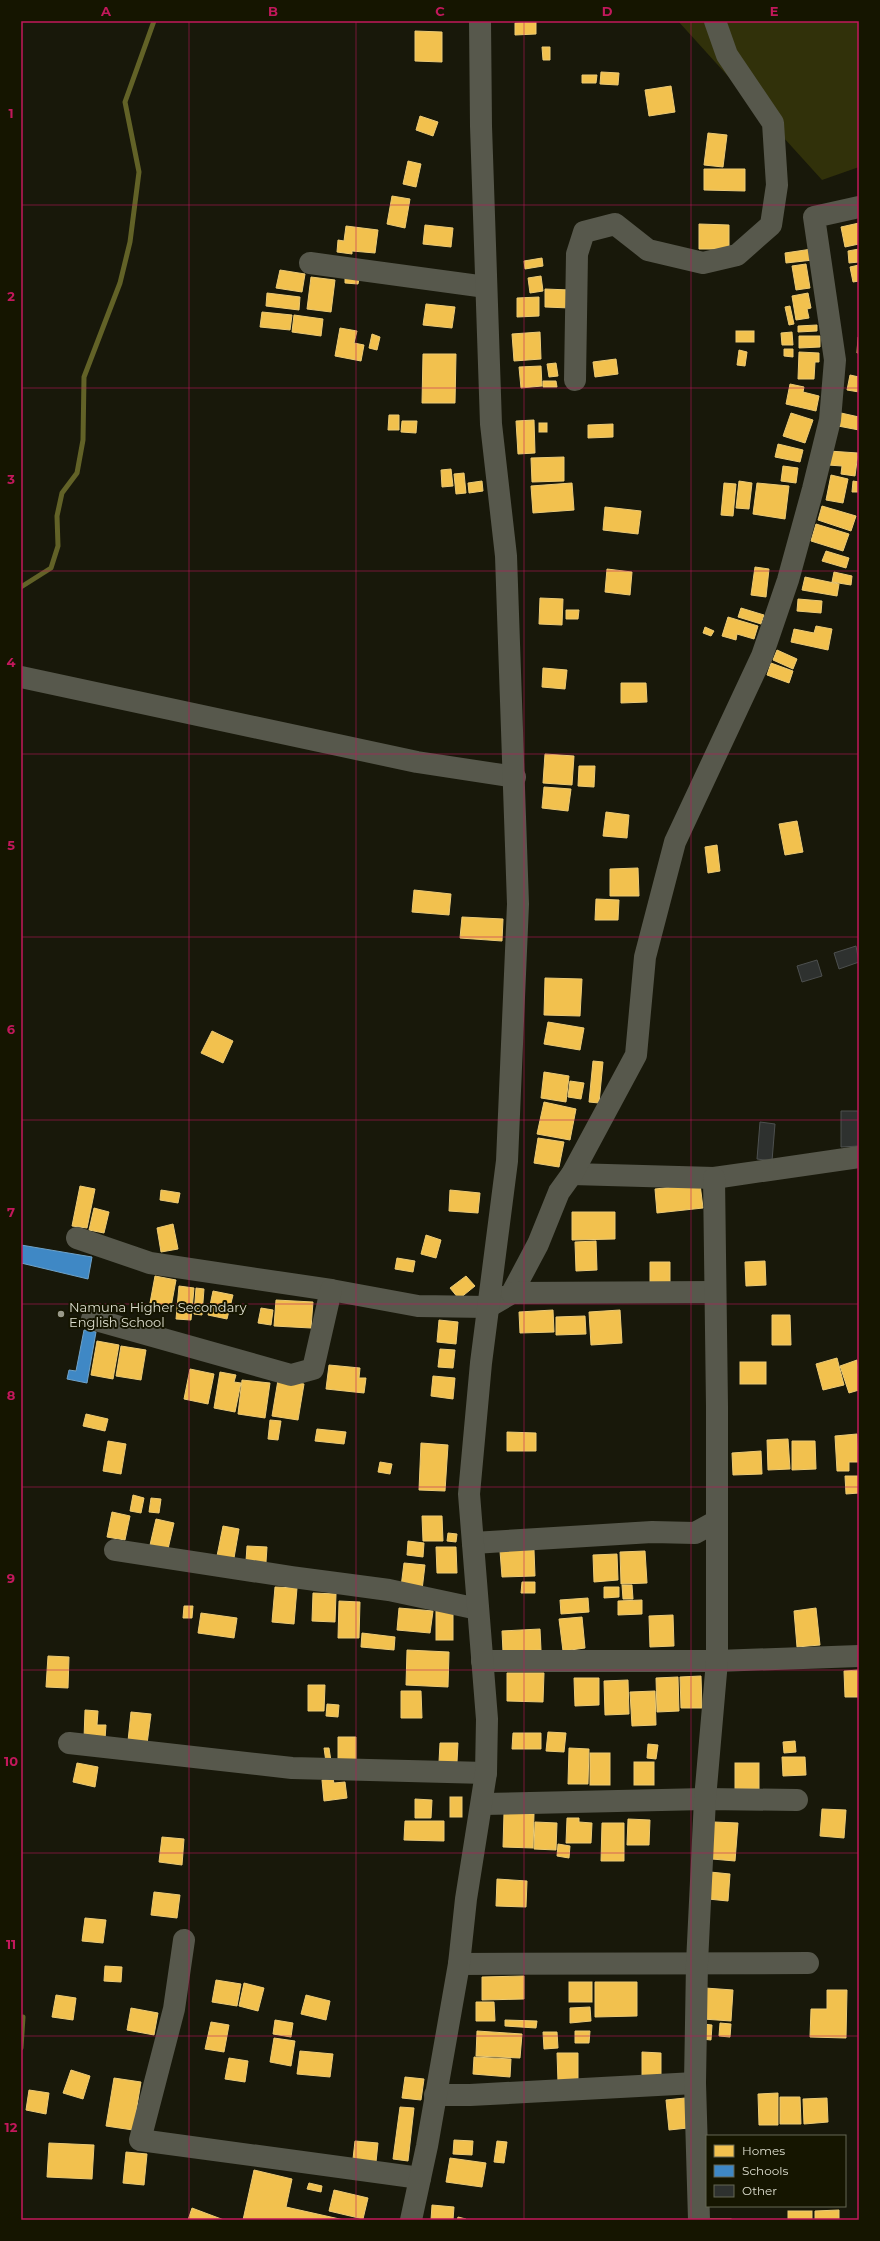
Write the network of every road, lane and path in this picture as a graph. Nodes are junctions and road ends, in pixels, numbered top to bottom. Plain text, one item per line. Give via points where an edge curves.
1 (480, 21) edge
2 (715, 21) edge
3 (859, 206) edge
4 (310, 263) dead end
5 (486, 287) junction
6 (575, 380) dead end
7 (21, 677) edge
8 (515, 777) junction
9 (859, 1157) edge
10 (572, 1174) junction
11 (714, 1178) junction
12 (77, 1238) dead end
13 (331, 1290) junction
14 (715, 1292) junction
15 (512, 1294) junction
16 (488, 1307) junction
17 (92, 1319) dead end
18 (717, 1521) junction
19 (473, 1543) junction
20 (115, 1550) dead end
21 (478, 1609) junction
22 (859, 1656) edge
23 (482, 1661) junction
24 (717, 1661) junction
25 (69, 1744) dead end
26 (486, 1773) junction
27 (705, 1799) junction
28 (797, 1800) dead end
29 (483, 1804) junction
30 (184, 1940) dead end
31 (697, 1963) junction
32 (808, 1963) dead end
33 (459, 1964) junction
34 (695, 2083) junction
35 (435, 2095) junction
36 (420, 2178) junction
37 (411, 2220) edge
38 (699, 2220) edge

1 - 5 street
2 - 6 street via 727,55 773,122 777,185 771,225 737,255 703,263 648,250 615,224 584,232 577,254
3 - 10 street via 814,217 836,360 830,420 813,489 788,580 762,656 675,842 646,957 636,1055
4 - 5 street
5 - 8 street via 491,424 506,556
7 - 8 street via 417,762
8 - 16 street via 518,904 507,1161
9 - 11 street
10 - 11 street
10 - 15 street via 559,1192 538,1244
11 - 14 street
12 - 13 street via 150,1263
13 - 16 street via 418,1306
13 - 17 street via 313,1369 291,1375
14 - 15 street
14 - 18 street
15 - 16 street
16 - 19 street via 469,1494
18 - 19 street via 695,1533 652,1532
18 - 24 street
19 - 21 street
20 - 21 street via 389,1590
21 - 23 street
22 - 24 street
23 - 24 street
23 - 26 street via 487,1719
24 - 27 street
25 - 26 street via 292,1768
26 - 29 street
27 - 28 street
27 - 29 street
27 - 31 street
29 - 33 street via 466,1898
30 - 36 street via 174,2009 140,2140
31 - 32 street
31 - 33 street
31 - 34 street
33 - 35 street
34 - 35 street
34 - 38 street
35 - 36 street
36 - 37 street

